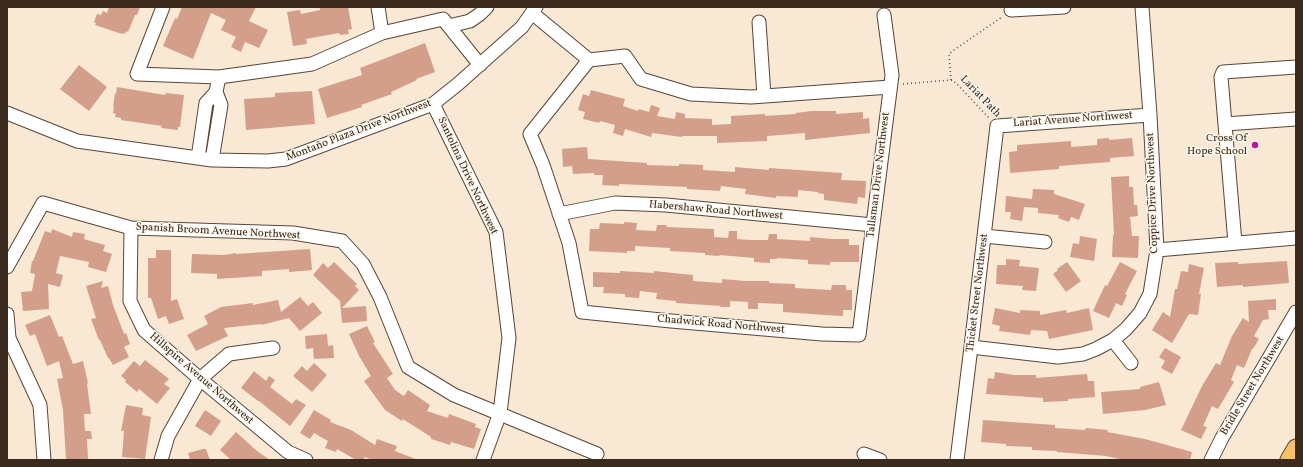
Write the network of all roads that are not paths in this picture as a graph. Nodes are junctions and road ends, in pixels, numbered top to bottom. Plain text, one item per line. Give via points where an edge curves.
1 (164, 7) edge
2 (378, 7) edge
3 (487, 7) edge
4 (1064, 7) edge
5 (1142, 7) edge
6 (534, 10) edge
7 (1011, 10) road end
8 (884, 15) dead end
9 (759, 22) dead end
10 (449, 26) junction
11 (382, 33) junction
12 (589, 60) junction
13 (480, 65) junction
14 (1296, 66) edge
15 (219, 77) junction
16 (891, 84) junction
17 (216, 92) junction
18 (764, 96) junction
19 (433, 104) junction
20 (7, 113) edge
21 (1150, 115) junction
22 (1296, 119) edge
23 (1225, 124) junction
24 (997, 126) joint
25 (198, 158) junction
26 (212, 160) junction
27 (559, 214) junction
28 (873, 225) junction
29 (131, 228) junction
30 (984, 236) junction
31 (1296, 238) edge
32 (1045, 242) dead end
33 (1235, 243) junction
34 (1157, 250) junction
35 (7, 267) edge
36 (1296, 312) edge
37 (7, 314) edge
38 (859, 335) joint
39 (1113, 340) junction
40 (972, 347) junction
41 (272, 348) dead end
42 (11, 352) edge
43 (1131, 363) dead end
44 (200, 379) junction
45 (500, 413) junction
46 (1296, 448) edge
47 (597, 454) dead end
48 (864, 454) dead end
49 (44, 460) edge
50 (161, 460) edge
51 (306, 460) edge
52 (483, 460) edge
53 (880, 460) edge
54 (957, 460) edge
55 (1211, 460) edge
56 (1289, 460) edge

1 - 15 street via 137,74
2 - 11 street
3 - 10 street via 470,21
4 - 7 street
5 - 21 street, Coppice Drive Northwest
6 - 12 street
6 - 13 street, Montaño Plaza Drive Northwest via 522,27
8 - 16 street, Tallsman Drive Northwest
9 - 18 street
10 - 11 street via 443,19
10 - 13 street
11 - 15 street via 312,64
12 - 18 street via 625,56 641,79 690,94
12 - 27 street via 530,134
13 - 19 street, Montaño Plaza Drive Northwest
14 - 23 street via 1223,72 1221,77
15 - 17 street
16 - 18 street
16 - 28 street, Tallsman Drive Northwest
17 - 25 street via 206,103
17 - 26 street via 221,105
19 - 26 street, Montaño Plaza Drive Northwest via 286,160
19 - 45 street, Santolina Drive Northwest via 496,232 509,338
20 - 25 street, Montaño Plaza Drive Northwest via 77,141
21 - 24 street, Lariat Avenue Northwest
21 - 34 street, Coppice Drive Northwest
22 - 23 street
23 - 33 street
24 - 30 street, Thicket Street Northwest
25 - 26 street, Montaño Plaza Drive Northwest
27 - 28 street, Habershaw Road Northwest via 614,203 666,205
27 - 38 street, Chadwick Road Northwest via 569,243 582,312
28 - 38 street, Tallsman Drive Northwest
29 - 35 street, Spanish Broom Avenue Northwest via 42,203
29 - 44 street, Hillspire Avenue Northwest via 130,301 144,330
29 - 45 street, Spanish Broom Avenue Northwest via 293,233 342,241 363,264 380,297 408,367 454,395
30 - 32 street
30 - 40 street, Thicket Street Northwest
31 - 33 street
33 - 34 street
34 - 39 street, Coppice Drive Northwest via 1150,294 1140,313
36 - 55 street, Bridle Street Northwest
37 - 42 street
39 - 40 street, Coppice Drive Northwest via 1083,354 1058,357
39 - 43 street
40 - 54 street, Thicket Street Northwest
41 - 44 street via 229,354
42 - 49 street via 40,405
44 - 50 street via 168,436
44 - 51 street, Hillspire Avenue Northwest via 288,452
45 - 47 street, Spanish Broom Avenue Northwest
45 - 52 street, Santolina Drive Northwest
46 - 56 main road
48 - 53 street

